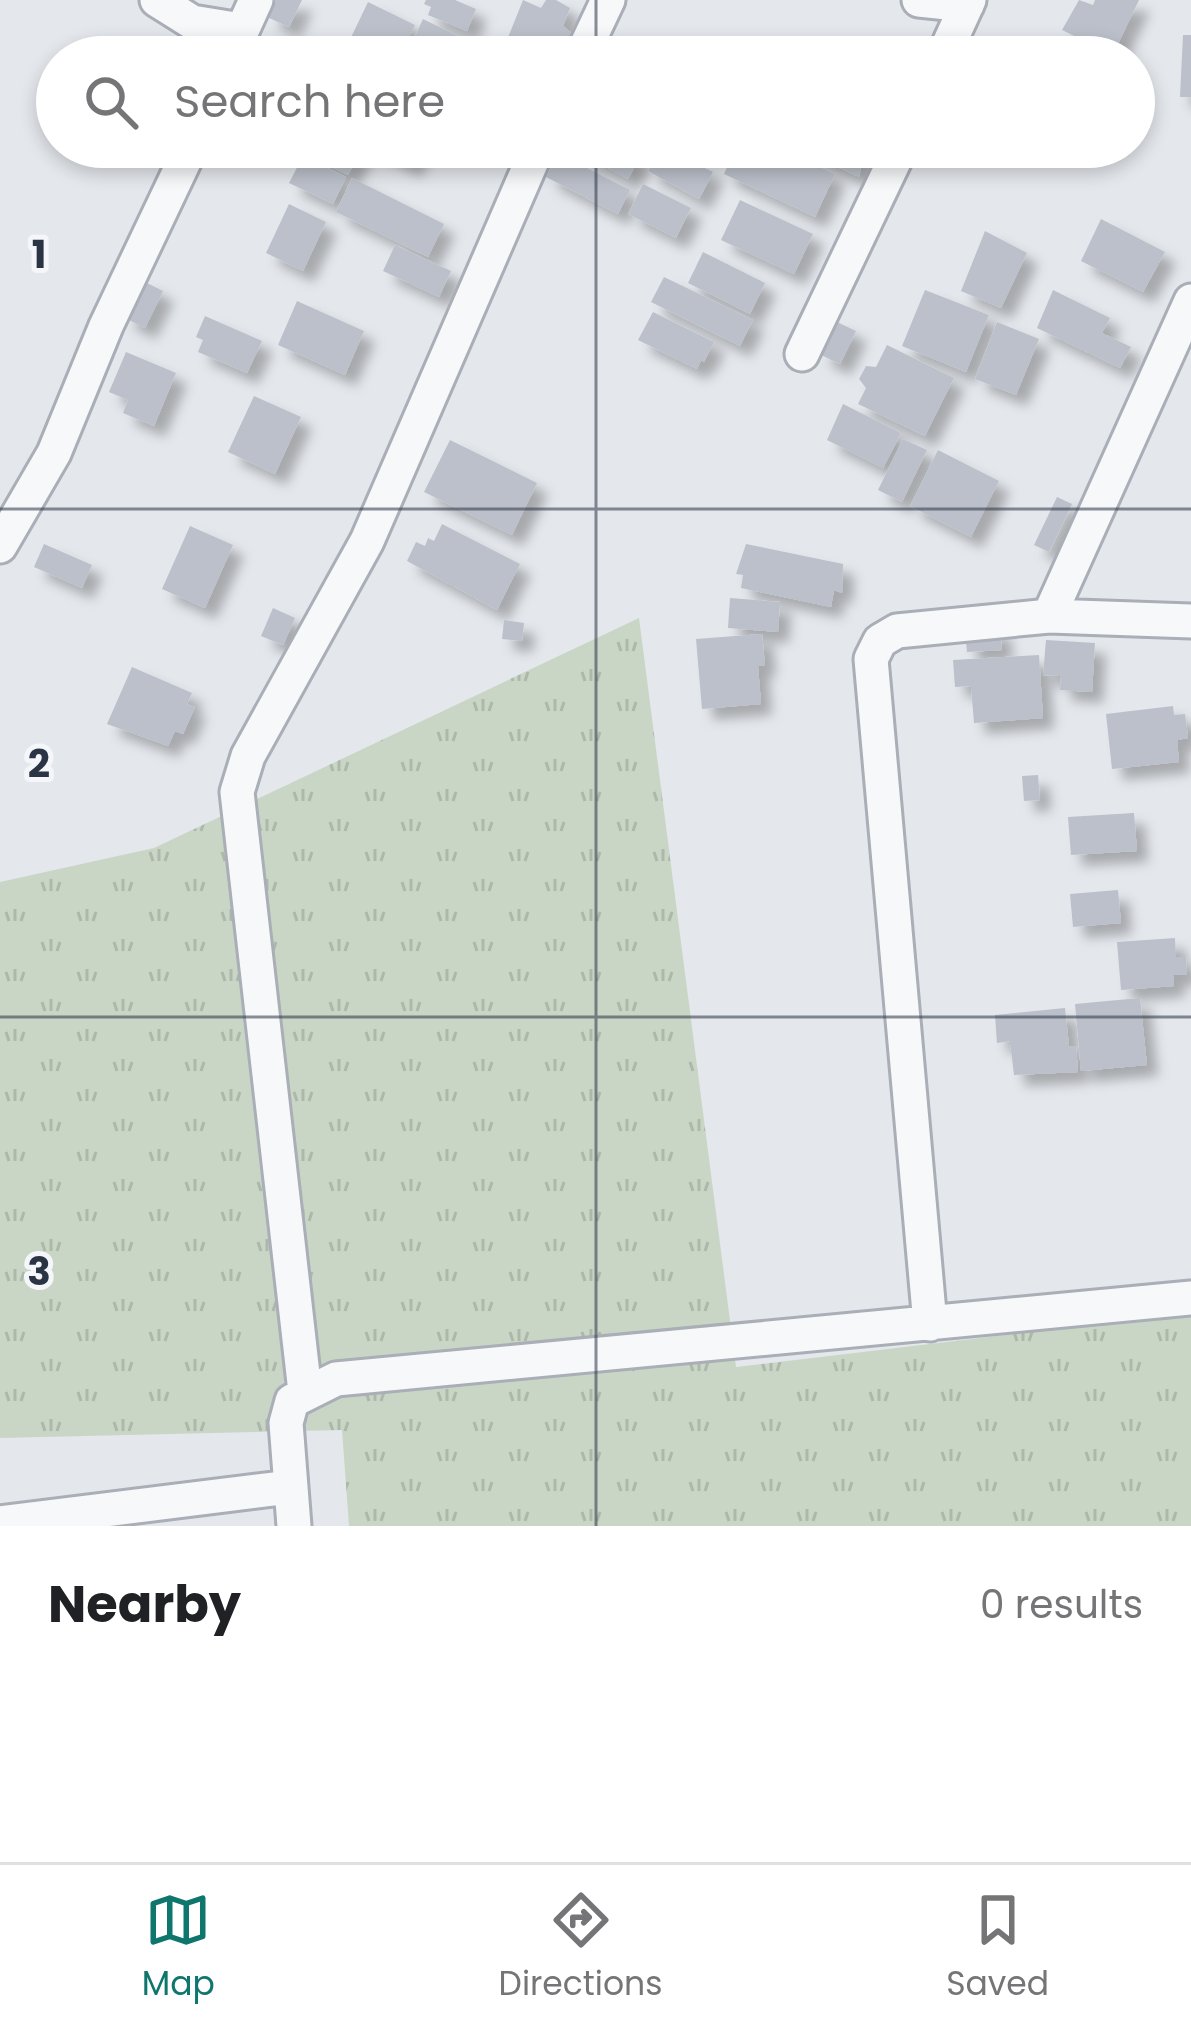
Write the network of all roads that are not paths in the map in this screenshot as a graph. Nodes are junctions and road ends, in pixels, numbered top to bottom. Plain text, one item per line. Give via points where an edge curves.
1 (157, 0) edge
2 (608, 0) edge
3 (920, 0) edge
4 (968, 3) edge
5 (242, 29) edge
6 (591, 36) edge
7 (953, 36) edge
8 (180, 168) edge
9 (529, 168) edge
10 (892, 168) edge
11 (1191, 301) edge
12 (802, 354) dead end
13 (0, 546) edge
14 (1049, 616) junction
15 (1191, 621) edge
16 (1191, 1298) edge
17 (930, 1324) junction
18 (305, 1391) junction
19 (290, 1487) junction
20 (0, 1523) edge
21 (294, 1526) edge

1 - 5 street via 192,22
2 - 6 street
3 - 4 street
4 - 7 street
8 - 13 street via 54,453
9 - 18 street via 367,541 248,755 237,792
10 - 12 street
11 - 14 street
14 - 15 street
14 - 17 street via 897,631 880,640 872,659
16 - 17 street
17 - 18 street via 446,1367 336,1379
18 - 19 street via 292,1401 286,1423
19 - 20 street
19 - 21 street

